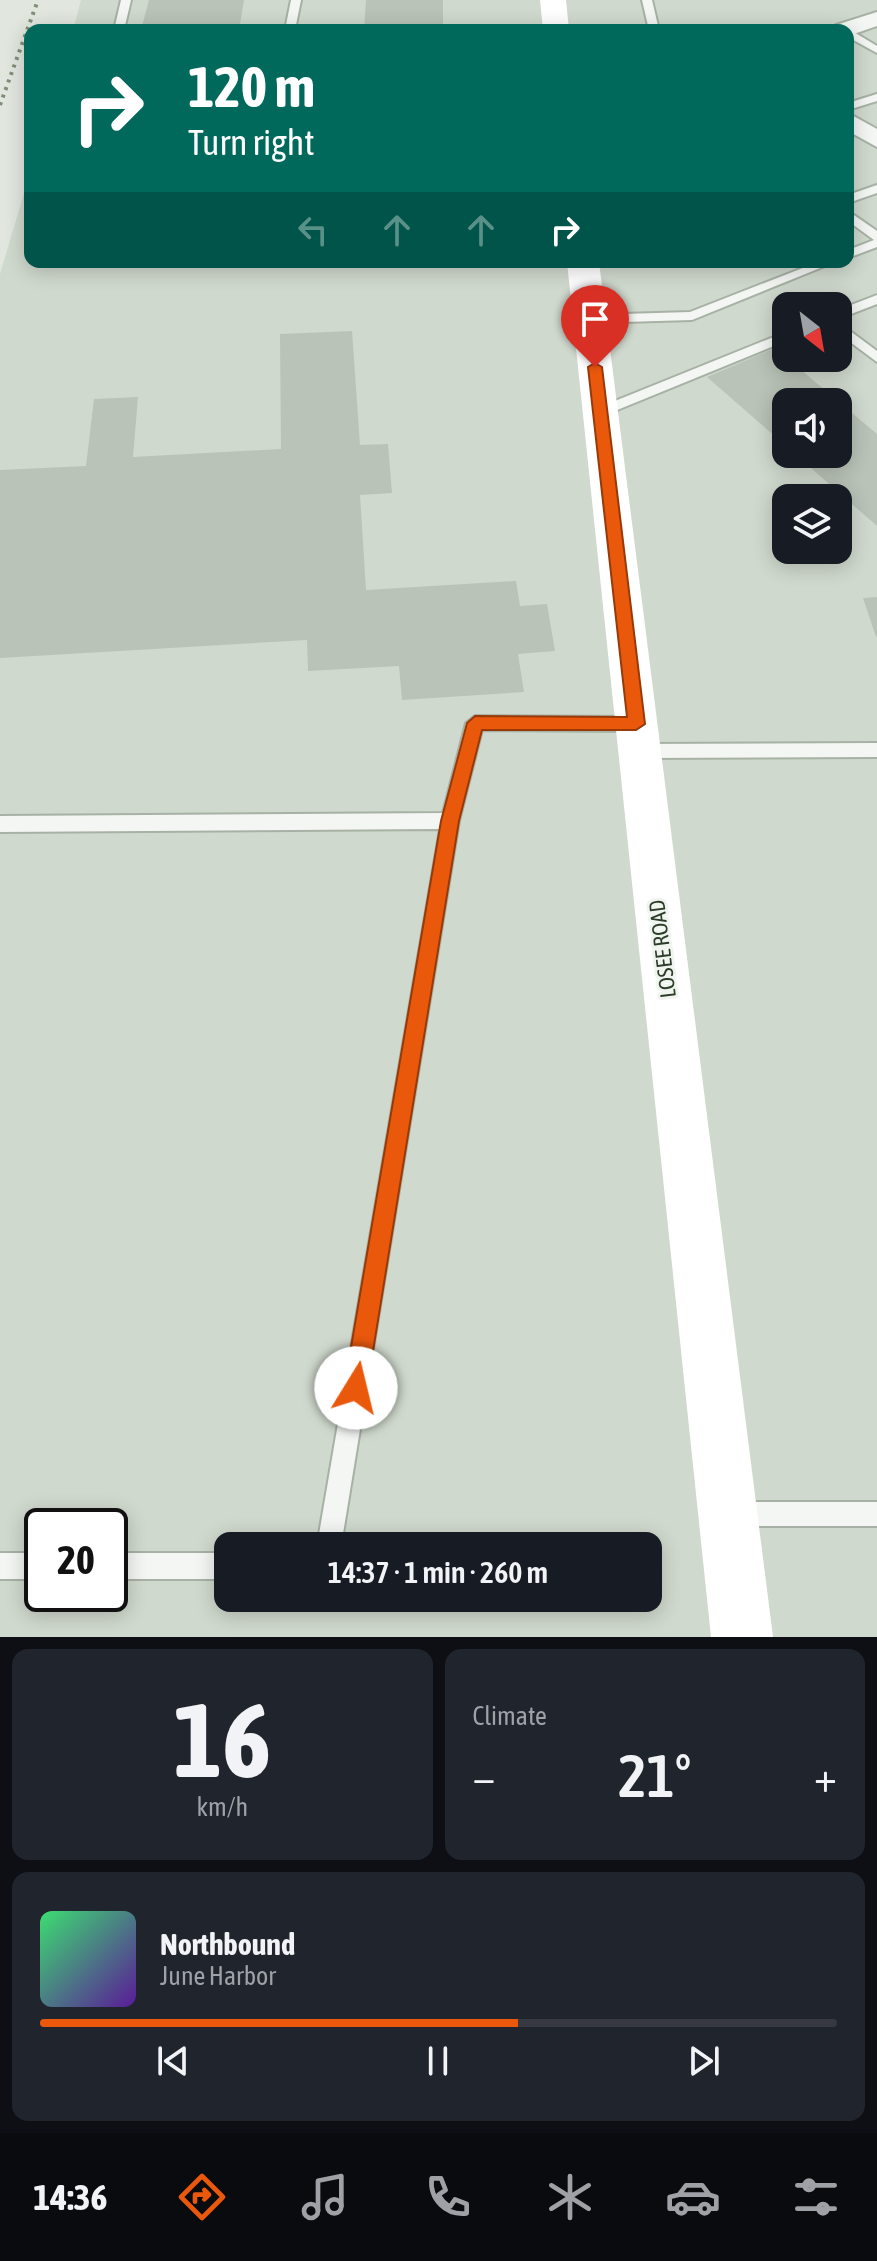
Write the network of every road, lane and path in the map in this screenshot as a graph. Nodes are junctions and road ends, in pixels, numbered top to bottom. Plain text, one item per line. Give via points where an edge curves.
1 (126, 0) edge
2 (296, 0) edge
3 (553, 0) edge
4 (647, 0) edge
5 (877, 19) edge
6 (120, 24) edge
7 (291, 24) edge
8 (555, 24) edge
9 (653, 24) edge
10 (854, 29) edge
11 (854, 37) edge
12 (877, 50) edge
13 (877, 97) edge
14 (854, 105) edge
15 (854, 124) edge
16 (877, 140) edge
17 (877, 189) edge
18 (854, 197) edge
19 (854, 220) edge
20 (877, 240) edge
21 (854, 251) edge
22 (584, 268) edge
23 (814, 268) edge
24 (877, 299) edge
25 (852, 309) edge
26 (589, 319) junction
27 (852, 337) edge
28 (772, 342) edge
29 (877, 358) edge
30 (600, 412) junction
31 (638, 737) junction
32 (877, 750) edge
33 (450, 821) junction
34 (0, 824) edge
35 (728, 1514) junction
36 (877, 1514) edge
37 (331, 1532) edge
38 (0, 1566) edge
39 (24, 1566) edge
40 (128, 1566) edge
41 (214, 1566) edge
42 (742, 1637) edge

1 - 6 lane
2 - 7 lane
3 - 8 main road
4 - 9 lane
5 - 10 street
11 - 12 lane
13 - 14 lane
15 - 16 street
17 - 18 lane
19 - 20 lane
20 - 21 lane
22 - 26 main road, LOSEE ROAD
23 - 26 lane via 692,316
24 - 25 lane
26 - 30 main road, LOSEE ROAD
27 - 29 lane
28 - 30 lane
30 - 31 main road, LOSEE ROAD
31 - 32 lane
31 - 33 lane via 475,723
31 - 35 main road, LOSEE ROAD
33 - 34 lane
33 - 37 lane
35 - 36 lane
35 - 42 main road, LOSEE ROAD
38 - 39 lane
40 - 41 lane

